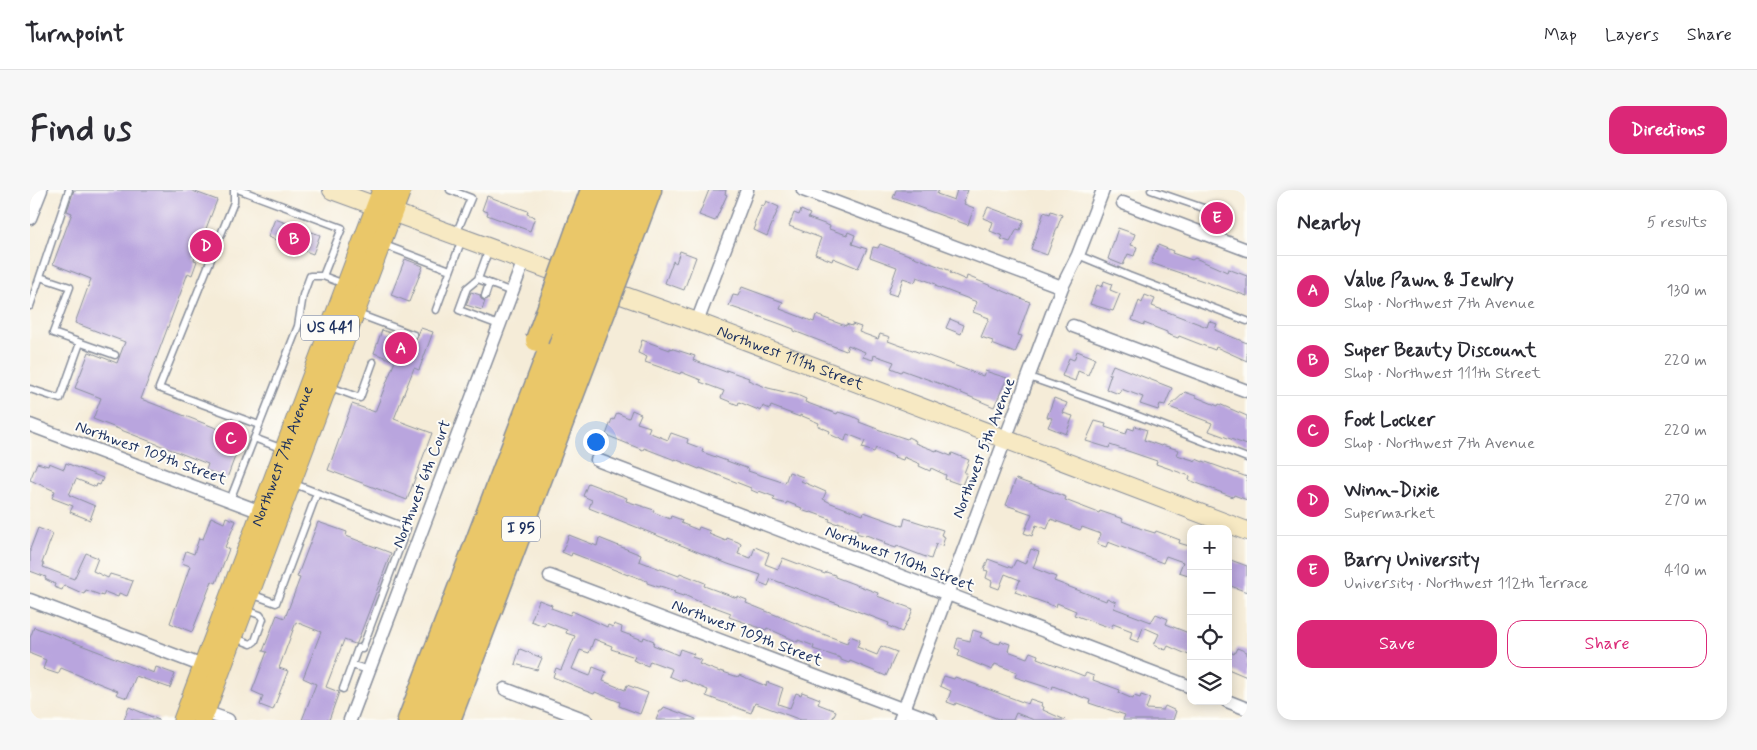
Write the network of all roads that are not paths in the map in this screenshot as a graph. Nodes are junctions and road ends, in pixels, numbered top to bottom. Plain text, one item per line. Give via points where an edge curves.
1 (41, 190) edge
2 (69, 190) edge
3 (234, 190) edge
4 (240, 190) edge
5 (332, 190) edge
6 (401, 190) edge
7 (450, 190) edge
8 (592, 190) edge
9 (610, 190) edge
10 (632, 190) edge
11 (650, 190) edge
12 (747, 190) edge
13 (803, 190) edge
14 (1103, 190) edge
15 (1151, 190) edge
16 (383, 203) edge
17 (1123, 204) dead end
18 (30, 218) edge
19 (1205, 234) junction
20 (459, 237) junction
21 (602, 239) junction
22 (380, 244) junction
23 (489, 248) junction
24 (1247, 250) edge
25 (1078, 255) junction
26 (524, 260) junction
27 (450, 270) junction
28 (40, 276) junction
29 (323, 276) junction
30 (478, 280) junction
31 (489, 284) junction
32 (346, 285) junction
33 (1062, 287) junction
34 (512, 292) junction
35 (485, 296) dead end
36 (30, 306) edge
37 (436, 310) dead end
38 (354, 312) junction
39 (1247, 320) edge
40 (697, 322) junction
41 (499, 325) junction
42 (1073, 326) dead end
43 (577, 331) junction
44 (414, 335) dead end
45 (80, 343) junction
46 (115, 355) dead end
47 (374, 362) dead end
48 (1029, 377) junction
49 (327, 386) junction
50 (30, 388) edge
51 (1247, 391) edge
52 (303, 399) junction
53 (259, 425) junction
54 (30, 426) edge
55 (254, 438) junction
56 (1005, 440) junction
57 (284, 450) junction
58 (1247, 458) edge
59 (597, 460) dead end
60 (291, 482) junction
61 (317, 493) junction
62 (230, 500) junction
63 (261, 512) junction
64 (1247, 531) edge
65 (550, 576) dead end
66 (946, 594) junction
67 (30, 600) edge
68 (246, 601) junction
69 (352, 665) junction
70 (203, 666) junction
71 (369, 670) junction
72 (1187, 686) edge
73 (343, 689) dead end
74 (505, 689) dead end
75 (1232, 703) edge
76 (1247, 709) edge
77 (194, 715) edge
78 (902, 715) edge
79 (228, 720) edge
80 (350, 720) edge
81 (394, 720) edge
82 (409, 720) edge
83 (430, 720) edge
84 (449, 720) edge
85 (586, 720) edge
86 (931, 720) edge

1 - 18 street
2 - 28 lane
3 - 53 lane via 234,202 159,388
4 - 29 lane via 342,228
5 - 16 street, Northwest 111th Street
6 - 16 main road, Northwest 7th Avenue / US 441
7 - 20 lane via 471,198
8 - 21 highway, I 95
9 - 21 highway
10 - 21 highway
11 - 21 highway, I 95
12 - 40 street
13 - 33 street
14 - 25 street, Northwest 5th Avenue
15 - 19 lane via 1212,211
16 - 20 street, Northwest 111th Street
16 - 22 main road, Northwest 7th Avenue / US 441
16 - 32 main road, Northwest 7th Avenue / US 441
17 - 19 street
19 - 24 street
20 - 23 street, Northwest 111th Street
20 - 27 lane
21 - 43 highway, I 95, bridge
21 - 43 highway, bridge
21 - 81 highway, I 95, bridge via 537,340
22 - 27 lane
22 - 38 main road, Northwest 7th Avenue / US 441
23 - 26 street, Northwest 111th Street
23 - 30 lane
25 - 33 street, Northwest 5th Avenue
25 - 39 lane
26 - 34 street, Northwest 6th Court
26 - 40 street, Northwest 111th Street
27 - 37 lane
28 - 36 lane
28 - 45 lane via 70,287 53,333
29 - 32 lane
29 - 53 lane via 310,276 298,326
30 - 31 lane
30 - 41 lane via 467,288 459,310 479,313
31 - 34 lane
31 - 35 lane
32 - 52 main road, Northwest 7th Avenue / US 441
33 - 48 street, Northwest 5th Avenue
34 - 41 street, Northwest 6th Court
38 - 44 lane
38 - 49 main road, Northwest 7th Avenue / US 441
40 - 56 street, Northwest 111th Street
41 - 71 street, Northwest 6th Court
42 - 51 street
43 - 82 highway
43 - 83 highway
43 - 84 highway, I 95
45 - 46 lane
45 - 50 lane via 60,400
47 - 49 lane via 360,398
48 - 56 street, Northwest 5th Avenue
48 - 58 lane
49 - 60 main road, Northwest 7th Avenue / US 441
52 - 57 main road, Northwest 7th Avenue / US 441
52 - 60 main road via 298,433 288,458
53 - 55 lane
54 - 62 street, Northwest 109th Street
55 - 57 lane
55 - 62 lane
56 - 64 street, Northwest 111th Street
56 - 66 street, Northwest 5th Avenue
57 - 63 main road, Northwest 7th Avenue / US 441
59 - 66 street, Northwest 110th Street
60 - 61 lane
60 - 68 main road, Northwest 7th Avenue / US 441
61 - 68 lane via 276,603
61 - 69 lane via 407,528 362,649 358,648
62 - 63 street, Northwest 109th Street
63 - 68 main road via 264,532 252,563
63 - 70 main road, Northwest 7th Avenue / US 441
65 - 78 street, Northwest 109th Street
66 - 72 street, Northwest 110th Street
66 - 78 street, Northwest 5th Avenue
67 - 70 street
68 - 77 main road, Northwest 7th Avenue / US 441
69 - 71 lane
69 - 73 lane
70 - 77 main road, Northwest 7th Avenue / US 441
71 - 80 street, Northwest 6th Court
74 - 85 street
75 - 76 street
77 - 79 street
78 - 86 street, Northwest 109th Street

